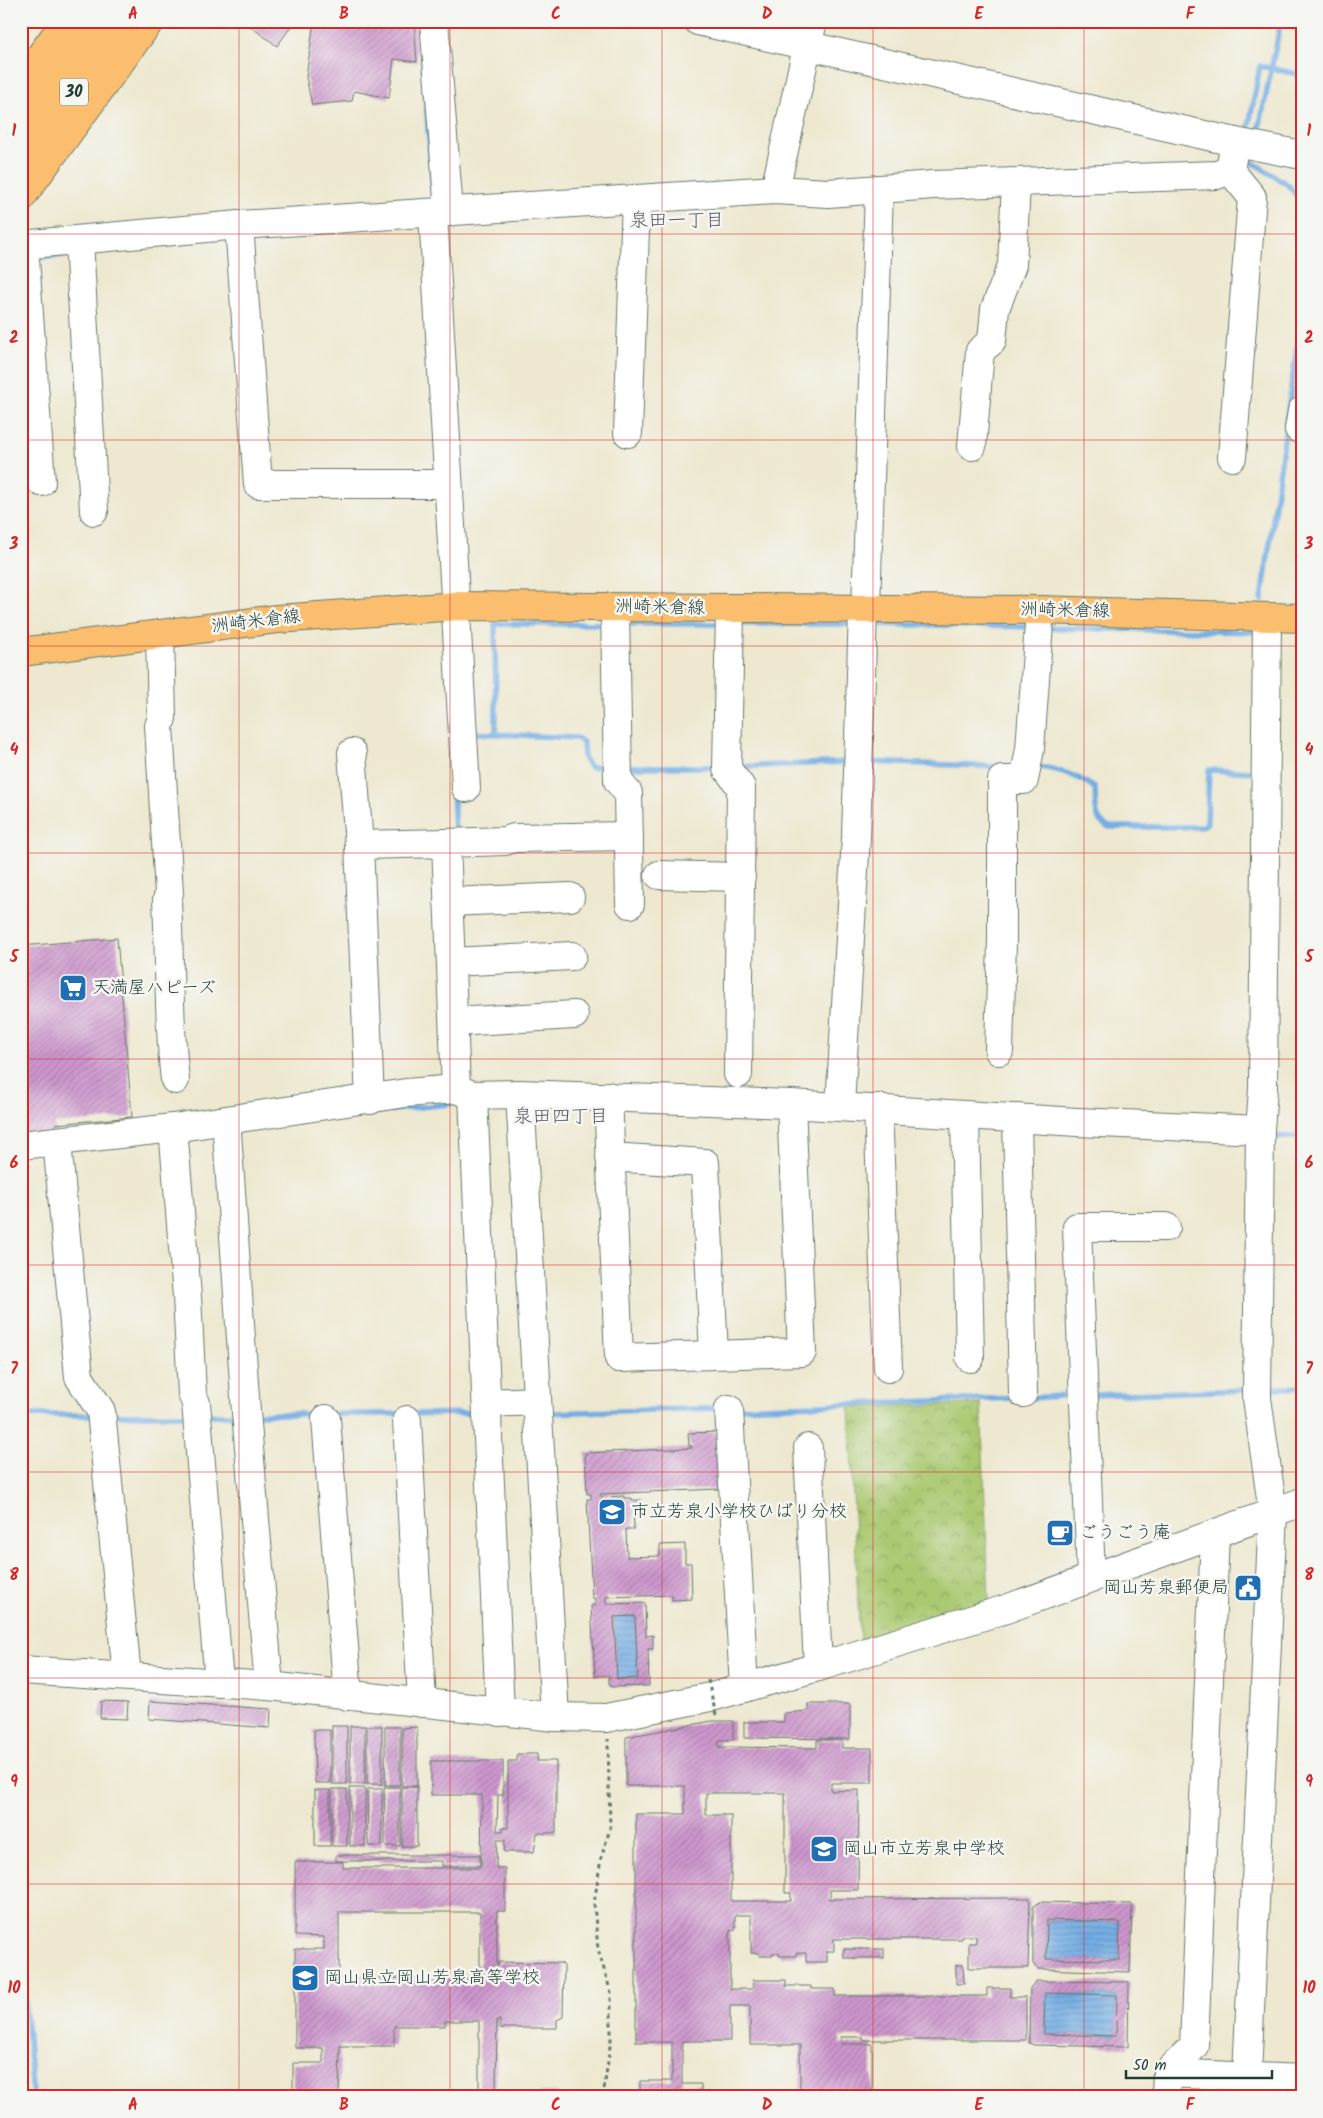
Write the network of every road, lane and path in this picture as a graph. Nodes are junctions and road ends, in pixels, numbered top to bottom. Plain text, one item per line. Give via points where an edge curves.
1 (66, 21) edge
2 (96, 21) edge
3 (127, 21) edge
4 (150, 21) edge
5 (434, 21) edge
6 (698, 21) edge
7 (810, 34) edge
8 (21, 82) edge
9 (21, 121) edge
10 (1242, 144) junction
11 (1302, 155) edge
12 (21, 164) edge
13 (1235, 175) junction
14 (1016, 189) junction
15 (774, 190) junction
16 (879, 196) junction
17 (21, 198) edge
18 (635, 207) junction
19 (437, 216) junction
20 (240, 233) junction
21 (80, 248) junction
22 (24, 251) edge
23 (1302, 411) edge
24 (1302, 429) edge
25 (628, 433) dead end
26 (972, 446) dead end
27 (1232, 456) dead end
28 (41, 482) dead end
29 (443, 484) junction
30 (94, 510) dead end
31 (457, 606) junction
32 (615, 608) junction
33 (730, 609) junction
34 (864, 616) junction
35 (1266, 617) junction
36 (1302, 618) edge
37 (1039, 622) junction
38 (160, 634) junction
39 (21, 652) edge
40 (352, 752) dead end
41 (466, 788) dead end
42 (629, 836) junction
43 (453, 843) junction
44 (359, 845) junction
45 (659, 876) dead end
46 (740, 877) junction
47 (570, 897) dead end
48 (455, 902) junction
49 (630, 904) dead end
50 (572, 956) dead end
51 (458, 961) junction
52 (574, 1015) dead end
53 (463, 1022) junction
54 (999, 1051) dead end
55 (738, 1074) dead end
56 (175, 1080) dead end
57 (465, 1092) junction
58 (520, 1094) junction
59 (608, 1096) junction
60 (370, 1100) junction
61 (791, 1104) junction
62 (840, 1106) junction
63 (878, 1115) junction
64 (966, 1121) junction
65 (1017, 1124) junction
66 (1260, 1130) junction
67 (173, 1133) junction
68 (227, 1133) dead end
69 (21, 1145) edge
70 (58, 1146) junction
71 (610, 1157) junction
72 (1166, 1227) dead end
73 (714, 1355) junction
74 (970, 1358) dead end
75 (888, 1368) dead end
76 (1024, 1393) dead end
77 (537, 1408) junction
78 (729, 1409) dead end
79 (488, 1410) junction
80 (326, 1419) dead end
81 (406, 1420) dead end
82 (808, 1448) dead end
83 (1302, 1502) edge
84 (1273, 1513) junction
85 (1216, 1534) junction
86 (1091, 1577) junction
87 (818, 1667) junction
88 (21, 1670) edge
89 (127, 1676) junction
90 (708, 1680) dead end
91 (218, 1683) junction
92 (269, 1686) junction
93 (744, 1688) junction
94 (348, 1696) junction
95 (422, 1703) junction
96 (500, 1712) junction
97 (716, 1715) dead end
98 (556, 1717) junction
99 (607, 1731) dead end
100 (1302, 2079) edge
101 (1167, 2085) edge
102 (1246, 2087) edge
103 (603, 2097) edge

1 - 8 main road
2 - 9 main road, 30
3 - 12 main road, 30
4 - 17 main road
5 - 19 street
6 - 7 street
7 - 10 street
7 - 15 street
10 - 11 street
10 - 13 street
13 - 14 street
13 - 27 street via 1252,197
14 - 16 street
14 - 26 street via 1012,265 995,309 992,341 980,351
15 - 16 street
15 - 18 street
16 - 34 street
18 - 19 street
18 - 25 street
19 - 20 street
19 - 29 street
20 - 21 street
20 - 29 street via 258,484
21 - 22 street
21 - 30 street
22 - 28 street
23 - 24 street
29 - 31 street
31 - 32 main road, 洲崎米倉線
31 - 38 main road, 洲崎米倉線 via 277,619
31 - 41 street
32 - 33 main road, 洲崎米倉線
32 - 42 street via 618,781 628,793
33 - 34 main road, 洲崎米倉線
33 - 46 street via 727,767 740,787
34 - 37 main road, 洲崎米倉線
34 - 62 street via 856,837
35 - 36 main road, 洲崎米倉線
35 - 37 main road, 洲崎米倉線
35 - 66 street
37 - 54 street via 1024,780 1002,780
38 - 39 main road, 洲崎米倉線
38 - 56 street via 162,718 159,726 169,893 169,1033
40 - 44 street
42 - 43 street via 514,838 505,842
42 - 49 street
43 - 44 street
43 - 48 street
44 - 60 street
45 - 46 street
46 - 55 street
47 - 48 street
48 - 51 street
50 - 51 street
51 - 53 street
52 - 53 street
53 - 57 street
57 - 58 street
57 - 60 street via 406,1093
57 - 79 street
58 - 59 street
58 - 77 street
59 - 61 street
59 - 71 street
60 - 67 street
61 - 62 street
61 - 73 street via 802,1352
62 - 63 street
63 - 64 street
63 - 75 street
64 - 65 street
64 - 74 street
65 - 66 street
65 - 76 street
66 - 84 street via 1257,1398
67 - 70 street
67 - 91 street
68 - 92 street
69 - 70 street
70 - 89 street via 79,1377 101,1412
71 - 73 street via 705,1163
71 - 73 street via 619,1358
72 - 86 street via 1077,1227
77 - 79 street
77 - 98 street
78 - 93 street
79 - 96 street
80 - 94 street
81 - 95 street
82 - 87 street
83 - 84 street
84 - 85 street
84 - 102 street
85 - 86 street
85 - 101 street via 1194,2046
86 - 87 street via 1006,1609
87 - 93 street
88 - 89 street
89 - 91 street
90 - 97 path, bridge
91 - 92 street
92 - 94 street
93 - 98 street via 606,1718
94 - 95 street
95 - 96 street
96 - 98 street
99 - 103 path via 610,1829 601,1858 594,1904 598,1949 611,1993 611,2039
100 - 102 street
101 - 102 street

